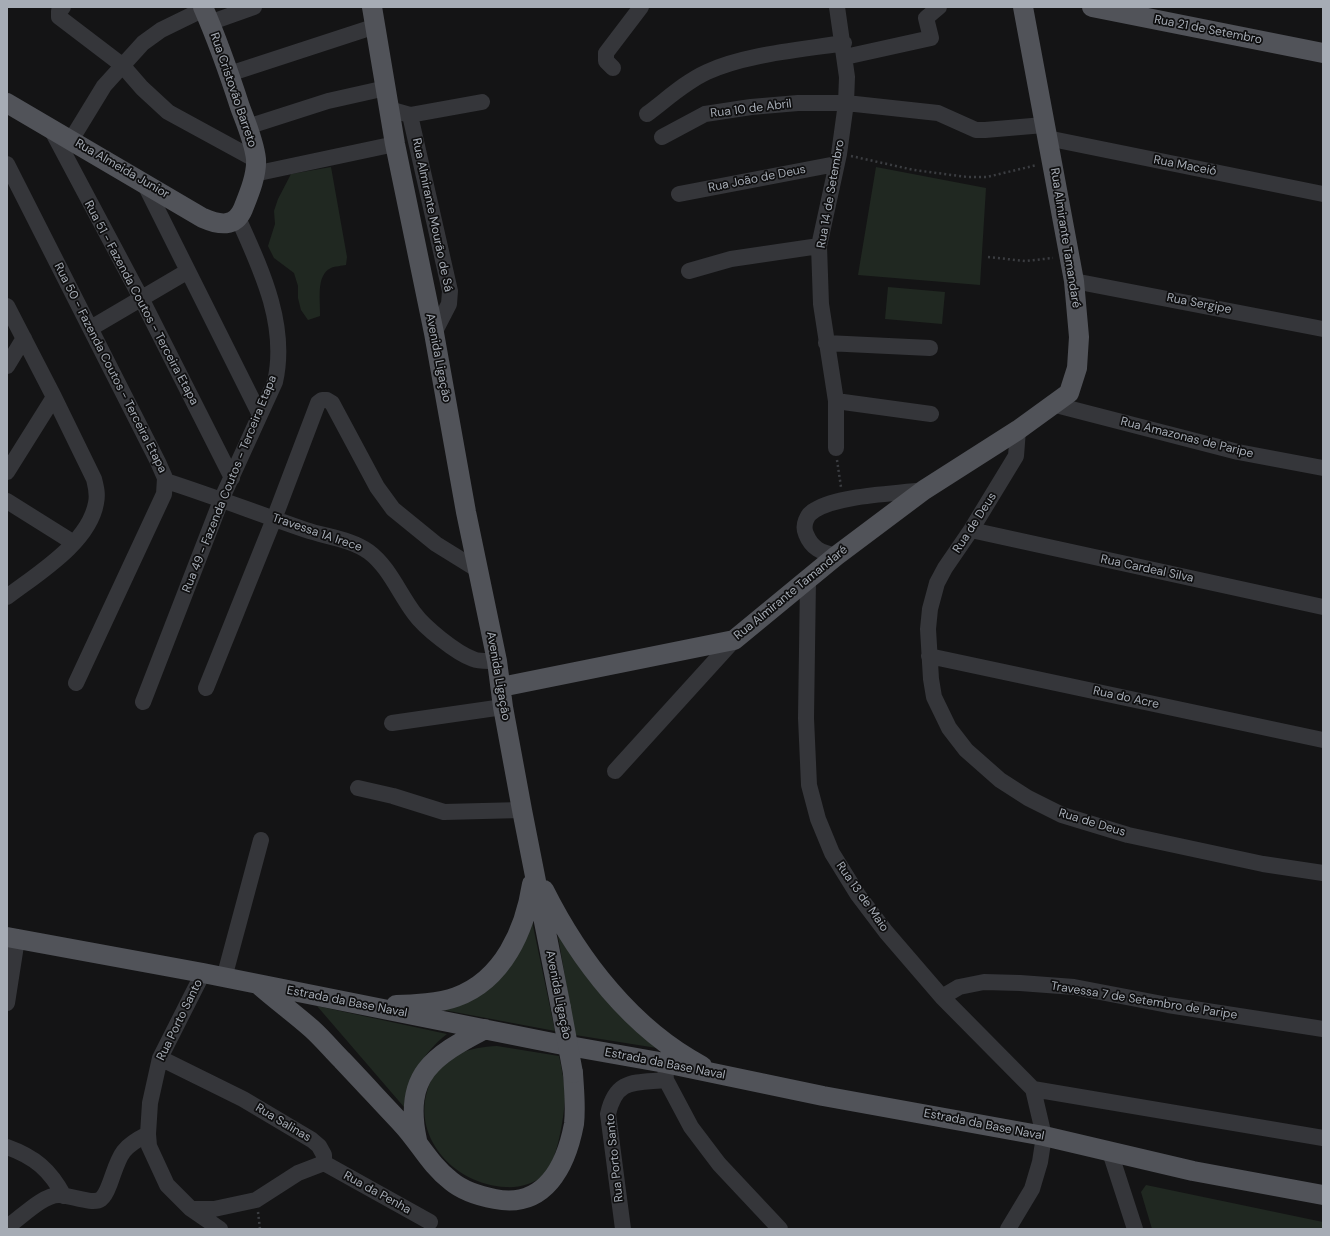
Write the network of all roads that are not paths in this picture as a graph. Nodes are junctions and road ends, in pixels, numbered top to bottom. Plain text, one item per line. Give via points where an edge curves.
1 (63, 7) edge
2 (254, 7) edge
3 (641, 7) edge
4 (837, 7) edge
5 (939, 7) edge
6 (1023, 7) edge
7 (1092, 7) edge
8 (206, 13) edge
9 (924, 13) edge
10 (374, 16) edge
11 (844, 50) junction
12 (1323, 53) edge
13 (122, 65) junction
14 (613, 68) dead end
15 (229, 74) junction
16 (386, 88) junction
17 (482, 102) dead end
18 (7, 103) edge
19 (846, 103) junction
20 (390, 109) junction
21 (647, 114) dead end
22 (410, 115) junction
23 (50, 127) junction
24 (247, 127) junction
25 (1046, 132) junction
26 (662, 137) dead end
27 (71, 140) junction
28 (395, 144) junction
29 (838, 159) junction
30 (7, 164) edge
31 (255, 167) junction
32 (144, 185) junction
33 (679, 194) dead end
34 (1323, 194) edge
35 (238, 218) junction
36 (819, 246) junction
37 (188, 271) junction
38 (689, 271) dead end
39 (1074, 281) junction
40 (142, 300) junction
41 (7, 306) edge
42 (91, 328) junction
43 (1323, 329) edge
44 (434, 333) junction
45 (24, 338) junction
46 (826, 343) junction
47 (930, 348) dead end
48 (7, 366) edge
49 (54, 397) junction
50 (836, 401) junction
51 (1052, 404) junction
52 (930, 414) dead end
53 (260, 415) junction
54 (1018, 430) junction
55 (836, 448) road end
56 (1323, 468) edge
57 (7, 472) edge
58 (232, 478) junction
59 (166, 481) junction
60 (924, 490) junction
61 (222, 498) junction
62 (7, 501) edge
63 (274, 519) junction
64 (971, 530) junction
65 (74, 543) junction
66 (836, 556) junction
67 (478, 570) junction
68 (808, 580) junction
69 (7, 598) edge
70 (1323, 607) edge
71 (734, 640) junction
72 (929, 656) junction
73 (497, 661) junction
74 (76, 683) dead end
75 (501, 687) junction
76 (206, 688) dead end
77 (143, 702) dead end
78 (503, 707) junction
79 (392, 723) dead end
80 (1323, 740) edge
81 (615, 771) dead end
82 (358, 788) dead end
83 (522, 810) junction
84 (261, 840) dead end
85 (534, 870) junction
86 (1323, 873) edge
87 (12, 938) edge
88 (203, 973) junction
89 (224, 978) junction
90 (257, 984) junction
91 (942, 997) junction
92 (7, 1003) edge
93 (371, 1006) junction
94 (485, 1029) junction
95 (1323, 1029) edge
96 (660, 1040) junction
97 (160, 1058) junction
98 (662, 1068) junction
99 (718, 1074) junction
100 (1033, 1089) junction
101 (148, 1134) junction
102 (1044, 1136) junction
103 (1323, 1138) edge
104 (417, 1140) junction
105 (7, 1147) edge
106 (1110, 1152) junction
107 (324, 1163) junction
108 (1323, 1195) edge
109 (64, 1196) junction
110 (191, 1209) junction
111 (430, 1222) dead end
112 (7, 1227) edge
113 (622, 1227) edge
114 (220, 1229) edge
115 (780, 1229) edge
116 (1008, 1229) edge
117 (1135, 1229) edge

1 - 13 street via 59,11 59,17
2 - 8 street
3 - 14 street via 606,53 606,61
4 - 11 street, Rua 14 de Setembro
5 - 9 street
6 - 25 main road, Rua Almirante Tamandaré
7 - 12 main road, Rua 21 de Setembro
8 - 13 street via 161,30 143,43
8 - 15 main road, Rua Cristovão Barreto
9 - 11 street via 931,38
10 - 15 street
10 - 16 main road, Avenida Ligação
11 - 19 street, Rua 14 de Setembro
11 - 21 street via 761,56 706,72
13 - 27 street via 104,86
13 - 31 street via 168,112
15 - 24 main road, Rua Cristovão Barreto
16 - 20 main road, Avenida Ligação
16 - 24 street via 328,101
17 - 22 street
18 - 23 main road, Rua Almeida Junior
19 - 25 street, Rua 10 de Abril via 938,113 976,130
19 - 26 street, Rua 10 de Abril via 798,103 705,114
19 - 29 street, Rua 14 de Setembro
20 - 22 street
20 - 28 main road, Avenida Ligação
22 - 44 street, Rua Almirante Mourão de Sá via 450,291 449,304
23 - 27 main road, Rua Almeida Junior
23 - 40 street, Rua 51 - Fazenda Coutos - Terceira Etapa
24 - 31 main road, Rua Cristovão Barreto
25 - 34 street, Rua Maceió
25 - 39 main road, Rua Almirante Tamandaré
27 - 32 main road, Rua Almeida Junior
28 - 31 street
28 - 44 main road, Avenida Ligação
29 - 33 street, Rua João de Deus
29 - 36 street, Rua 14 de Setembro
30 - 42 street, Rua 50 - Fazenda Coutos - Terceira Etapa
31 - 35 main road, Rua Cristovão Barreto via 250,192
32 - 35 main road, Rua Almeida Junior via 214,223 230,223
32 - 37 street
35 - 53 street, Rua 49 - Fazenda Coutos - Terceira Etapa via 268,291 279,338 275,382
36 - 38 street via 731,259
36 - 46 street, Rua 14 de Setembro via 821,304
37 - 40 street
37 - 53 street
39 - 43 street, Rua Sergipe
39 - 51 main road, Rua Almirante Tamandaré via 1079,337 1077,368 1069,393
40 - 42 street
40 - 58 street, Rua 51 - Fazenda Coutos - Terceira Etapa
41 - 45 street
42 - 59 street, Rua 50 - Fazenda Coutos - Terceira Etapa
44 - 67 main road, Avenida Ligação
45 - 48 street
45 - 49 street
46 - 47 street
46 - 50 street, Rua 14 de Setembro
49 - 57 street
49 - 65 street via 94,479 97,492 93,514
50 - 52 street
50 - 55 street, Rua 14 de Setembro
51 - 54 main road, Rua Almirante Tamandaré
51 - 56 street, Rua Amazonas de Paripe via 1238,452
53 - 58 street, Rua 49 - Fazenda Coutos - Terceira Etapa
54 - 60 main road, Rua Almirante Tamandaré
54 - 64 street, Rua de Deus via 1016,456
58 - 61 street, Rua 49 - Fazenda Coutos - Terceira Etapa
59 - 61 street, Travessa 1A Irece
59 - 74 street, Rua 50 - Fazenda Coutos - Terceira Etapa via 164,494
60 - 66 main road, Rua Almirante Tamandaré
60 - 66 street, Rua Almirante Tamandaré via 844,500 810,513 804,531 813,548
61 - 63 street, Travessa 1A Irece
61 - 77 street, Rua 49 - Fazenda Coutos - Terceira Etapa
62 - 65 street
63 - 67 street via 318,403 324,399 332,403 377,488 393,509 436,544
63 - 73 street, Travessa 1A Irece via 354,543 367,551 376,558 428,629 467,657 479,661
63 - 76 street
64 - 70 street, Rua Cardeal Silva
64 - 72 street, Rua de Deus via 937,583 930,609
65 - 69 street
66 - 68 main road, Rua Almirante Tamandaré
67 - 73 main road, Avenida Ligação
68 - 71 main road, Rua Almirante Tamandaré
68 - 91 street, Rua 13 de Maio via 806,718 809,785 818,819 832,853 858,895
71 - 75 main road, Rua Almirante Tamandaré
71 - 81 street
72 - 80 street, Rua do Acre
72 - 86 street, Rua de Deus via 934,697 949,728 982,765 1028,798 1062,816 1128,835 1263,864
73 - 75 main road, Avenida Ligação
75 - 78 main road, Avenida Ligação
78 - 79 street
78 - 83 main road, Avenida Ligação
82 - 83 street via 444,812
83 - 85 main road, Avenida Ligação
84 - 89 street
85 - 93 main road via 529,905 523,924 515,943 490,976 474,989 456,998
85 - 96 main road via 580,952 622,1004
85 - 104 main road, Avenida Ligação, bridge via 573,1073 574,1124 567,1150 554,1177 545,1188 526,1199 504,1201 477,1194 451,1182 430,1162
87 - 88 main road, Estrada da Base Naval
87 - 92 street
88 - 89 main road, Estrada da Base Naval
88 - 97 street, Rua Porto Santo
89 - 90 main road, Estrada da Base Naval
90 - 93 main road, Estrada da Base Naval
90 - 104 main road, Avenida Ligação via 313,1030
91 - 95 street, Travessa 7 de Setembro de Paripe via 959,988 984,982 1074,987 1168,1005
91 - 100 street, Rua 13 de Maio
93 - 94 main road, Estrada da Base Naval
94 - 98 main road, Estrada da Base Naval
94 - 104 main road, Avenida Ligação via 438,1056 425,1072 413,1106
96 - 98 main road via 662,1049 659,1057
96 - 99 main road
97 - 101 street, Rua Porto Santo via 150,1104
97 - 107 street, Rua Salinas via 243,1099 312,1140 324,1155
98 - 99 main road, Estrada da Base Naval
98 - 113 street, Rua Porto Santo via 625,1086 614,1095 611,1102 608,1114
98 - 115 street via 691,1127 708,1150
99 - 102 main road, Estrada da Base Naval
100 - 102 street
100 - 103 street
101 - 109 street via 134,1141 120,1154 105,1195 94,1201
101 - 110 street, Rua Porto Santo via 149,1146 167,1185
102 - 106 main road, Estrada da Base Naval
102 - 116 street via 1032,1189
105 - 109 street via 31,1157 48,1170
106 - 108 main road, Estrada da Base Naval via 1193,1171
106 - 117 street
107 - 110 street via 298,1173 256,1200 214,1209
107 - 111 street, Rua da Penha
109 - 112 street via 44,1199
110 - 114 street, Rua Porto Santo

